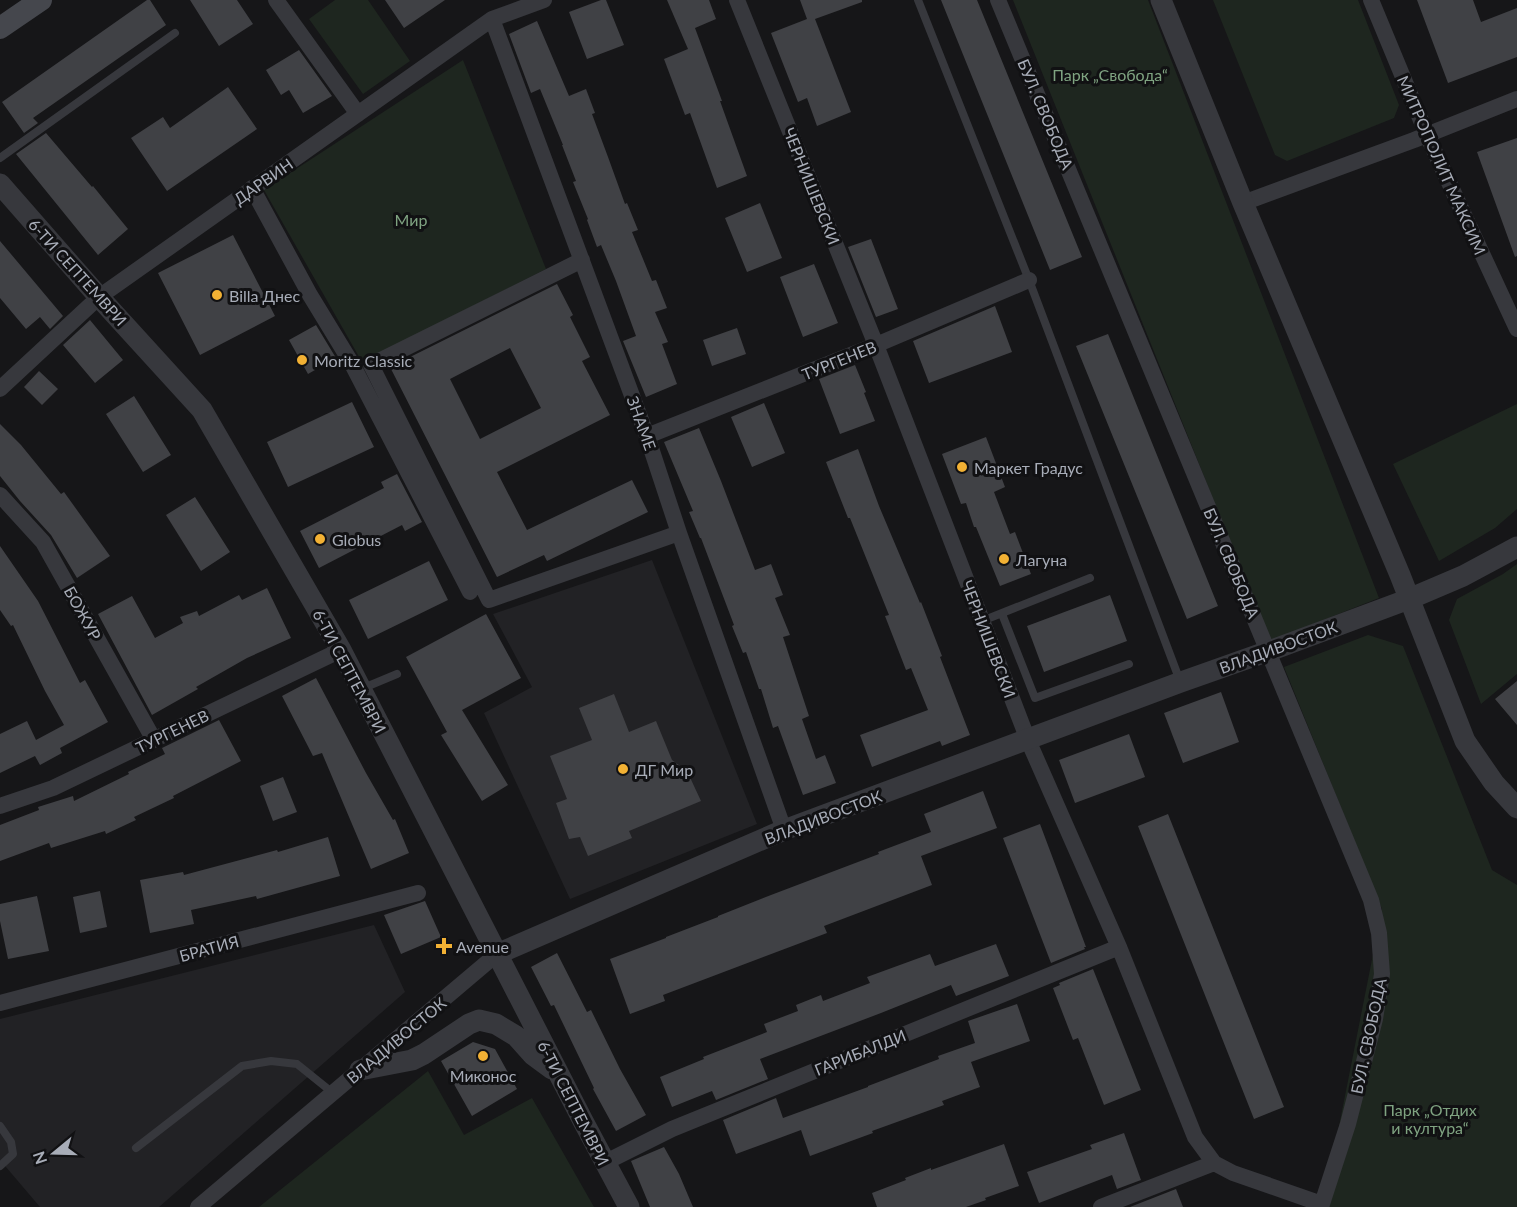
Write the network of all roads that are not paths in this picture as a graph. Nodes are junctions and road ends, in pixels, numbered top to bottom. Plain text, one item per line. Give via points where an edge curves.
1 (41, 0) edge
2 (276, 0) edge
3 (544, 0) edge
4 (737, 0) edge
5 (918, 0) edge
6 (998, 0) edge
7 (1161, 0) edge
8 (1371, 0) edge
9 (492, 19) junction
10 (0, 28) edge
11 (175, 33) dead end
12 (1517, 99) edge
13 (358, 114) junction
14 (1426, 135) junction
15 (0, 158) edge
16 (0, 184) edge
17 (252, 188) junction
18 (1243, 203) junction
19 (582, 260) junction
20 (1029, 280) junction
21 (99, 297) junction
22 (1517, 329) edge
23 (876, 345) junction
24 (0, 389) edge
25 (647, 436) junction
26 (0, 495) edge
27 (679, 533) junction
28 (1517, 547) edge
29 (1090, 578) dead end
30 (470, 592) dead end
31 (1409, 599) junction
32 (1002, 614) junction
33 (982, 621) junction
34 (340, 650) junction
35 (1269, 651) junction
36 (1129, 664) dead end
37 (397, 674) dead end
38 (1180, 682) junction
39 (361, 689) junction
40 (154, 740) junction
41 (1029, 740) junction
42 (0, 806) edge
43 (1517, 808) edge
44 (784, 830) junction
45 (418, 893) dead end
46 (1119, 947) junction
47 (497, 954) junction
48 (0, 1003) edge
49 (360, 1070) junction
50 (558, 1073) junction
51 (333, 1093) junction
52 (0, 1126) edge
53 (136, 1148) dead end
54 (604, 1163) junction
55 (1214, 1163) junction
56 (0, 1166) edge
57 (1322, 1205) edge
58 (198, 1207) edge
59 (629, 1207) edge
60 (1101, 1207) edge

1 - 10 main road
2 - 13 street
3 - 9 street, ДАРВИН
4 - 23 street, ЧЕРНИШЕВСКИ
5 - 20 lane
6 - 35 street, БУЛ. СВОБОДА
7 - 18 street
8 - 14 street, МИТРОПОЛИТ МАКСИМ
9 - 13 street, ДАРВИН
9 - 19 street, ЗНАМЕ
11 - 15 lane
12 - 14 street
13 - 17 street, ДАРВИН
14 - 18 street
14 - 22 street, МИТРОПОЛИТ МАКСИМ
16 - 21 street, 6-ТИ СЕПТЕМВРИ
17 - 21 street, ДАРВИН
17 - 30 street via 352,364
18 - 31 street
19 - 25 street, ЗНАМЕ
19 - 27 street via 371,365 489,600
20 - 23 street, ТУРГЕНЕВ
20 - 38 lane
21 - 24 street, ДАРВИН
21 - 34 street, 6-ТИ СЕПТЕМВРИ via 202,410
23 - 25 street, ТУРГЕНЕВ
23 - 33 street, ЧЕРНИШЕВСКИ
25 - 27 street, ЗНАМЕ
26 - 40 street, БОЖУР via 43,542
27 - 44 street, ЗНАМЕ
28 - 31 street, ВЛАДИВОСТОК
29 - 32 lane
31 - 35 street, ВЛАДИВОСТОК
31 - 43 street via 1465,741
32 - 33 lane
32 - 36 lane via 1035,699
33 - 41 street, ЧЕРНИШЕВСКИ
34 - 39 street, 6-ТИ СЕПТЕМВРИ
34 - 40 street, ТУРГЕНЕВ
35 - 38 street, ВЛАДИВОСТОК
35 - 57 street, БУЛ. СВОБОДА via 1371,900 1379,933 1382,974 1375,1019
37 - 39 lane
38 - 41 street, ВЛАДИВОСТОК
39 - 47 street, 6-ТИ СЕПТЕМВРИ
40 - 42 street, ТУРГЕНЕВ via 53,788
41 - 44 street, ВЛАДИВОСТОК
41 - 46 street, ЧЕРНИШЕВСКИ
44 - 47 street, ВЛАДИВОСТОК
45 - 48 street, БРАТИЯ
46 - 54 street, ГАРИБАЛДИ via 672,1129
46 - 55 street, ЧЕРНИШЕВСКИ via 1195,1137
47 - 49 street, ВЛАДИВОСТОК
47 - 50 street, 6-ТИ СЕПТЕМВРИ
49 - 50 street via 418,1057 479,1020 496,1024 516,1036
49 - 51 street, ВЛАДИВОСТОК
50 - 54 street, 6-ТИ СЕПТЕМВРИ
51 - 53 lane via 297,1064 272,1061 242,1066
51 - 58 street, ВЛАДИВОСТОК
52 - 56 lane via 12,1142 13,1154
54 - 59 street, 6-ТИ СЕПТЕМВРИ
55 - 57 street, ЧЕРНИШЕВСКИ
55 - 60 street

